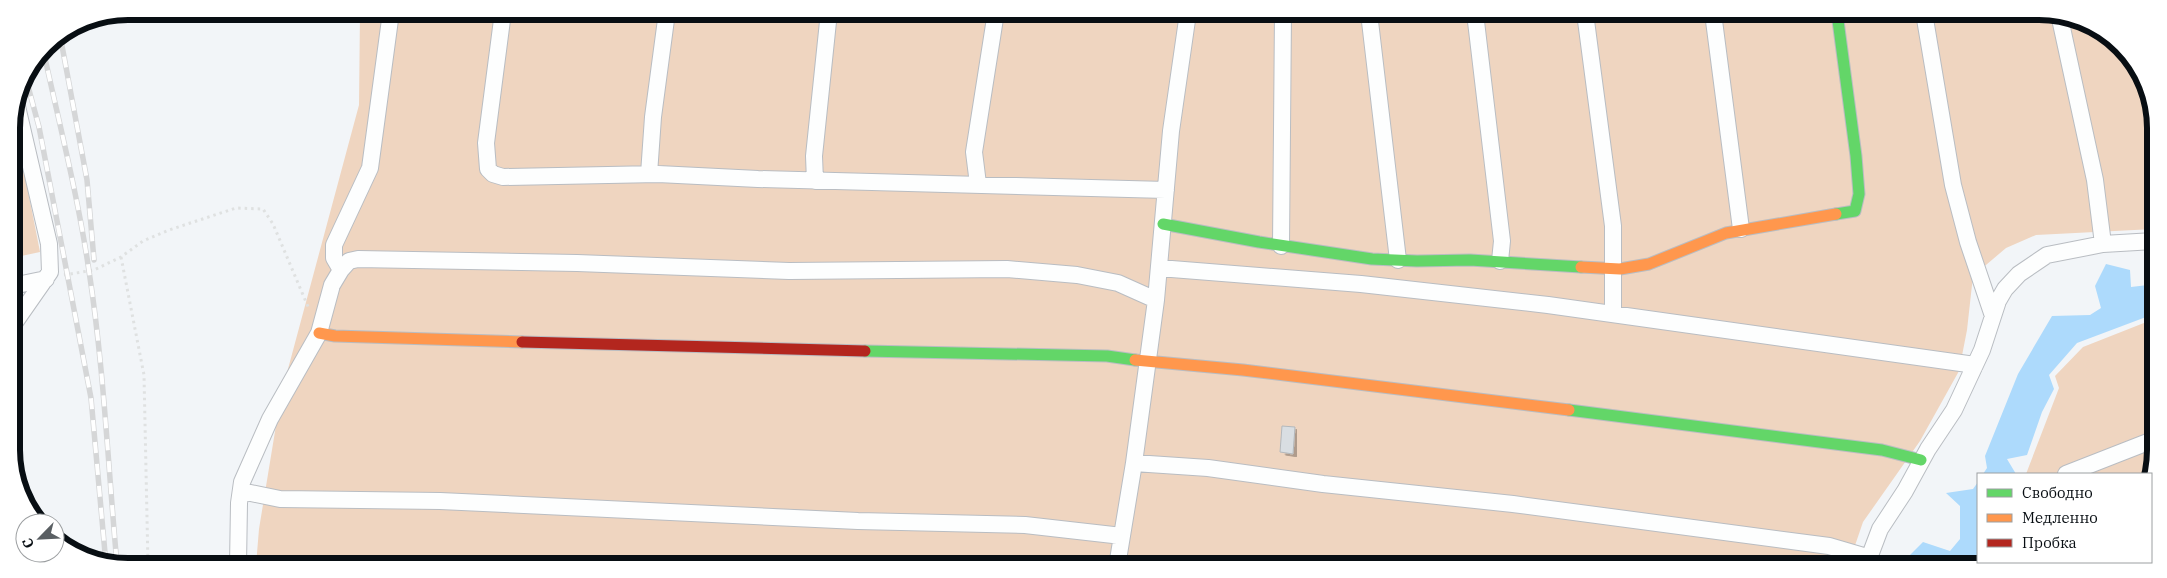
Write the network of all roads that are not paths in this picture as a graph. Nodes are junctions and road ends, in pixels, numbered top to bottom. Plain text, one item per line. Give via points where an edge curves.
1 (390, 20) edge
2 (502, 20) edge
3 (666, 20) edge
4 (828, 20) edge
5 (995, 20) edge
6 (1187, 20) edge
7 (1283, 20) edge
8 (1370, 20) edge
9 (1476, 20) edge
10 (1586, 20) edge
11 (1713, 20) edge
12 (1838, 20) edge
13 (1925, 20) edge
14 (2062, 23) edge
15 (20, 120) edge
16 (649, 174) junction
17 (814, 181) junction
18 (978, 184) junction
19 (1166, 190) junction
20 (1162, 224) junction
21 (1741, 229) junction
22 (2147, 241) edge
23 (2103, 244) junction
24 (1281, 246) junction
25 (1398, 260) junction
26 (1500, 261) junction
27 (1159, 268) junction
28 (1612, 268) junction
29 (340, 270) junction
30 (46, 278) junction
31 (20, 284) edge
32 (1156, 300) junction
33 (1613, 313) junction
34 (20, 315) edge
35 (1993, 316) junction
36 (319, 333) junction
37 (1147, 362) junction
38 (1975, 365) junction
39 (2147, 443) edge
40 (1921, 460) junction
41 (1134, 463) junction
42 (2069, 473) edge
43 (241, 491) junction
44 (1122, 536) junction
45 (238, 558) edge
46 (1119, 558) edge
47 (1858, 558) edge
48 (1869, 558) edge

1 - 29 street via 370,168 334,245 334,258
2 - 16 street via 486,143 488,169 502,177
3 - 16 street
4 - 17 street
5 - 18 street via 974,152
6 - 19 street
7 - 24 street
8 - 25 street
9 - 26 street via 1502,241
10 - 28 street via 1613,226
11 - 21 street
12 - 21 street via 1856,156 1859,194 1855,211
13 - 35 street via 1953,185
14 - 23 street via 2095,180
15 - 30 street via 49,244 50,272
16 - 17 street
17 - 18 street
18 - 19 street
19 - 20 street
20 - 24 street
20 - 27 street
21 - 28 street via 1649,264
22 - 23 street
23 - 35 street via 2054,253 2033,264 2006,289
24 - 25 street
25 - 26 street
26 - 28 street
27 - 32 street
27 - 33 street via 1361,284
28 - 33 street
29 - 32 street via 349,261 358,259 789,270 1006,269 1077,275 1118,283
29 - 36 street via 332,285
30 - 31 street
30 - 34 street
32 - 37 street
33 - 38 street
35 - 38 street
36 - 37 street via 664,346 1068,354
36 - 43 street via 270,418
37 - 40 street via 1243,370 1555,407 1872,448
37 - 41 street
38 - 40 street via 1954,410
39 - 42 street
40 - 48 street via 1880,529
41 - 44 street
41 - 47 street via 1208,468 1543,508 1829,546
43 - 44 street via 280,499 440,501 1025,526
43 - 45 street
44 - 46 street

